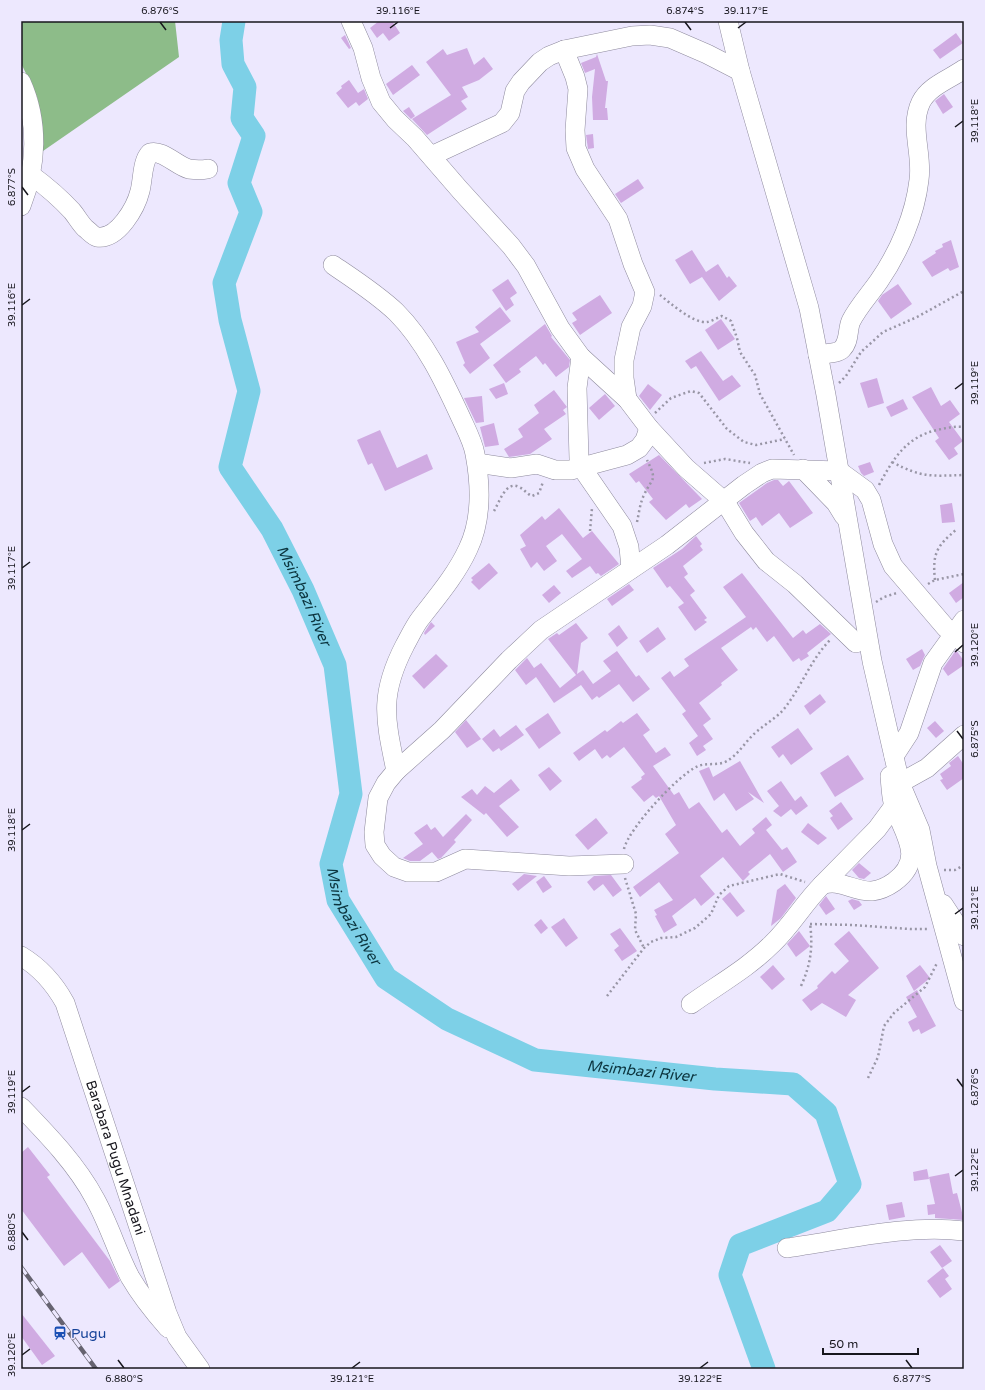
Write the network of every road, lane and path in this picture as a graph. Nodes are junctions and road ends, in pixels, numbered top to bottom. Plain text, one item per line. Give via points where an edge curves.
1 (351, 21) edge
2 (728, 21) edge
3 (564, 50) junction
4 (964, 69) edge
5 (740, 71) junction
6 (21, 82) edge
7 (431, 156) junction
8 (208, 169) dead end
9 (31, 175) junction
10 (21, 206) edge
11 (333, 265) dead end
12 (639, 279) junction
13 (964, 291) edge
14 (818, 355) junction
15 (581, 357) junction
16 (826, 395) junction
17 (627, 399) junction
18 (964, 427) edge
19 (649, 428) junction
20 (785, 439) junction
21 (639, 448) junction
22 (892, 462) junction
23 (477, 464) junction
24 (549, 468) junction
25 (582, 468) junction
26 (686, 468) junction
27 (772, 469) junction
28 (803, 469) junction
29 (839, 471) junction
30 (964, 475) edge
31 (871, 500) junction
32 (725, 502) junction
33 (478, 521) junction
34 (957, 528) dead end
35 (629, 547) junction
36 (631, 569) junction
37 (964, 574) edge
38 (935, 580) junction
39 (913, 592) junction
40 (863, 610) junction
41 (964, 620) edge
42 (842, 630) junction
43 (958, 639) edge
44 (856, 643) junction
45 (964, 735) edge
46 (894, 756) junction
47 (396, 771) junction
48 (900, 783) junction
49 (894, 806) junction
50 (624, 864) junction
51 (964, 865) edge
52 (927, 866) junction
53 (822, 885) junction
54 (934, 892) junction
55 (806, 903) junction
56 (942, 920) junction
57 (810, 924) junction
58 (964, 936) edge
59 (644, 948) junction
60 (21, 956) edge
61 (939, 960) dead end
62 (801, 986) dead end
63 (607, 996) dead end
64 (964, 1001) edge
65 (691, 1004) dead end
66 (868, 1078) dead end
67 (21, 1107) edge
68 (964, 1231) edge
69 (787, 1248) dead end
70 (177, 1338) junction
71 (200, 1369) edge

1 - 7 street via 381,102
2 - 5 street
3 - 5 street via 632,36 650,35 670,38
3 - 7 street via 548,56 521,82 515,91 510,113 502,123
3 - 12 street via 578,89 576,148 585,169 618,219
4 - 14 street via 930,91 922,101 916,116 920,179 905,231 880,280 851,321 848,340 844,346 840,351
5 - 14 street via 799,272
6 - 9 street via 29,100 34,124 35,150
7 - 15 street via 512,246 560,328
8 - 9 street via 188,168 158,152 150,153 145,162 135,207 116,231 97,237 90,233 62,201
9 - 10 street
11 - 23 street via 374,293 397,313 414,335 450,394 475,452
12 - 17 street via 645,298 631,327 624,360
12 - 20 path via 678,309 699,321 706,322 722,316 731,321 740,352 755,375 760,394
13 - 16 path via 917,318 884,332 866,347 846,376
14 - 16 street
15 - 17 street
15 - 25 street via 578,374 578,452
16 - 29 street
17 - 19 street
18 - 22 path via 946,428 919,436 901,449
19 - 20 path via 659,408 671,398 691,391 699,393 727,429 744,442 756,445
19 - 21 street
19 - 26 street
20 - 28 path
21 - 25 street via 627,455
21 - 35 path via 651,468 653,480 644,494
22 - 30 path via 920,474
22 - 31 path
23 - 24 street via 511,468 537,464
23 - 33 street
24 - 25 street via 562,471
24 - 33 path via 541,490 536,495 529,494 518,486 510,486 490,515
25 - 35 street via 622,526
26 - 27 path via 725,459
26 - 32 street
27 - 28 street
27 - 32 street via 762,473
28 - 29 street
28 - 44 street via 836,503 844,516
29 - 31 street via 857,483
29 - 40 street
31 - 39 street via 887,554
32 - 36 street
32 - 42 street via 754,548
33 - 47 street via 468,550 443,590 415,626 392,673 388,688 387,718
34 - 38 path via 936,550
35 - 36 street
36 - 47 street via 541,630 442,730
37 - 38 path
38 - 39 path
39 - 40 path via 884,597
39 - 43 street
40 - 46 street
41 - 43 street
42 - 44 street
42 - 50 path via 822,648 782,711 756,732 730,760 722,764 698,766 653,805 624,846
43 - 46 street via 933,663 909,733
44 - 49 street via 889,766
45 - 48 street via 927,768
46 - 48 street
47 - 50 street via 378,798 374,832 375,845 394,867 408,872 431,873 464,859 569,866
48 - 52 street via 920,830
49 - 53 street via 877,829
49 - 53 street via 912,854 910,865 901,877 886,888 872,891 860,890 837,882
50 - 59 path via 636,914 635,930
51 - 52 path via 946,871
52 - 54 street
53 - 55 street
53 - 59 path via 780,874 737,883 722,891 711,914 695,928 676,937 661,938
54 - 56 street
54 - 58 street
55 - 57 path
55 - 65 street via 773,943 745,969
56 - 57 path via 934,928 923,929
56 - 64 street
57 - 62 path via 811,958
59 - 63 path
60 - 70 street, Barabara Pugu Mnadani via 45,973 66,1003 166,1313
61 - 66 path via 925,987 894,1013 884,1026 878,1057
67 - 70 street via 68,1161 94,1198 140,1294
68 - 69 street via 904,1230
70 - 71 street, Barabara Pugu Mnadani

